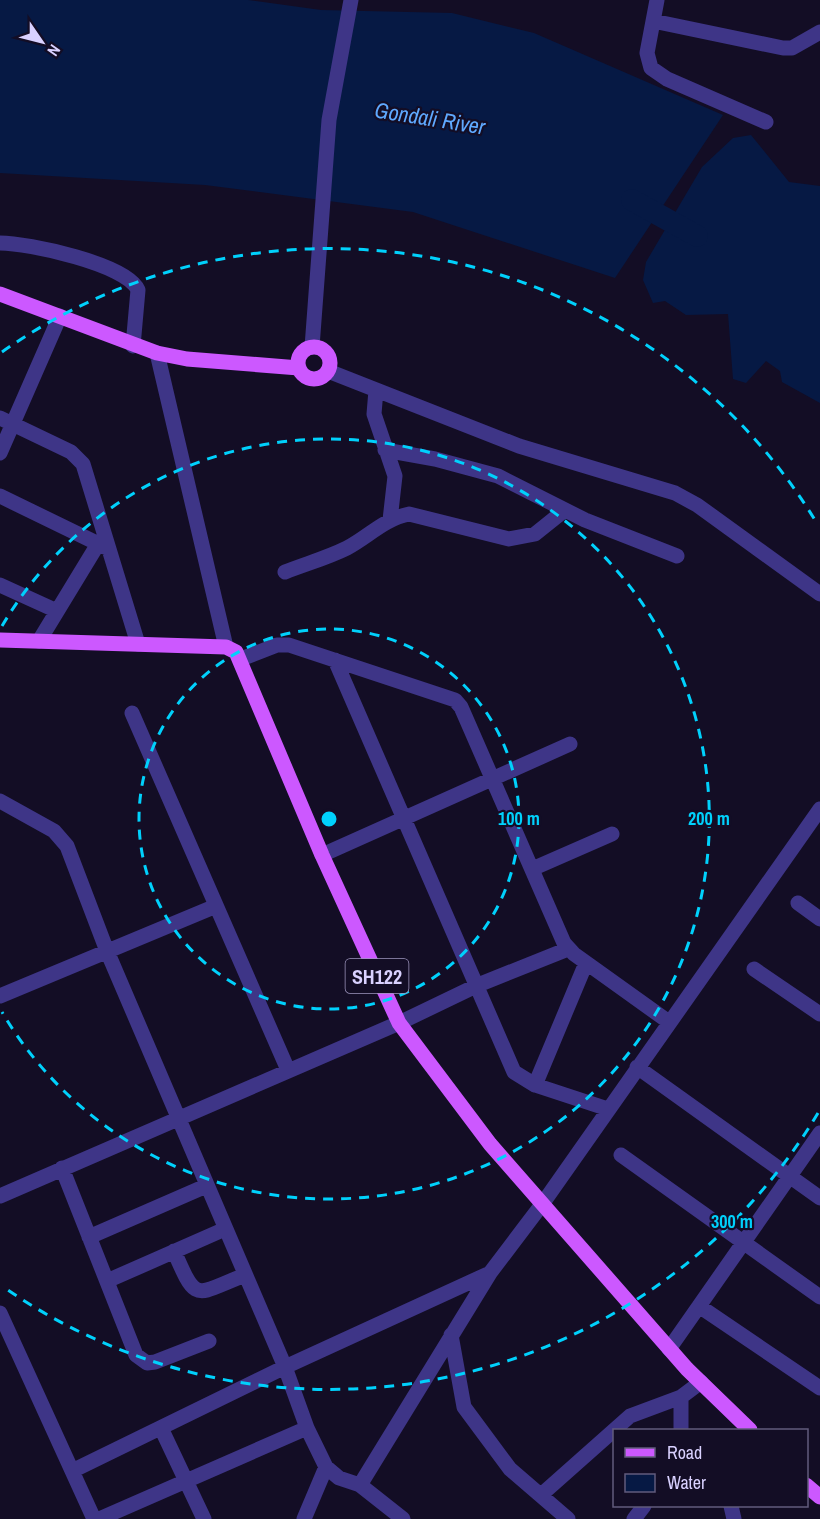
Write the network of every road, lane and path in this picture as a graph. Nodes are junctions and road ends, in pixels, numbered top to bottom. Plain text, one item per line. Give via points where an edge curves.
1 (351, 0) edge
2 (657, 0) edge
3 (653, 21) junction
4 (820, 32) edge
5 (766, 122) dead end
6 (0, 243) edge
7 (0, 294) edge
8 (60, 316) junction
9 (134, 346) junction
10 (312, 347) junction
11 (157, 353) junction
12 (299, 368) junction
13 (328, 371) junction
14 (376, 390) junction
15 (7, 421) edge
16 (385, 450) junction
17 (0, 453) edge
18 (0, 496) edge
19 (565, 510) junction
20 (390, 520) junction
21 (103, 546) junction
22 (677, 556) dead end
23 (285, 572) dead end
24 (0, 585) edge
25 (820, 594) edge
26 (57, 611) junction
27 (0, 640) edge
28 (39, 641) junction
29 (138, 644) junction
30 (226, 647) junction
31 (241, 659) junction
32 (335, 660) junction
33 (132, 713) dead end
34 (570, 744) dead end
35 (492, 779) junction
36 (0, 801) edge
37 (820, 809) edge
38 (405, 818) junction
39 (612, 834) dead end
40 (322, 855) junction
41 (532, 869) junction
42 (798, 903) dead end
43 (216, 906) junction
44 (820, 919) edge
45 (568, 949) junction
46 (107, 951) junction
47 (586, 963) junction
48 (754, 969) dead end
49 (478, 984) junction
50 (0, 996) edge
51 (820, 1014) edge
52 (669, 1022) junction
53 (399, 1023) junction
54 (637, 1067) junction
55 (288, 1070) junction
56 (535, 1085) junction
57 (608, 1109) junction
58 (179, 1117) junction
59 (820, 1133) edge
60 (621, 1155) dead end
61 (62, 1168) junction
62 (789, 1177) junction
63 (206, 1185) junction
64 (0, 1196) edge
65 (820, 1198) edge
66 (543, 1203) junction
67 (225, 1229) junction
68 (89, 1237) junction
69 (744, 1242) junction
70 (174, 1251) junction
71 (490, 1274) junction
72 (245, 1275) junction
73 (107, 1281) junction
74 (820, 1297) edge
75 (699, 1306) junction
76 (0, 1313) edge
77 (451, 1335) junction
78 (209, 1341) dead end
79 (669, 1349) junction
80 (285, 1367) junction
81 (701, 1382) junction
82 (820, 1388) edge
83 (681, 1397) junction
84 (161, 1428) junction
85 (307, 1428) junction
86 (615, 1429) edge
87 (681, 1429) edge
88 (748, 1429) edge
89 (613, 1431) edge
90 (326, 1467) junction
91 (72, 1471) junction
92 (186, 1481) junction
93 (360, 1485) junction
94 (808, 1486) edge
95 (541, 1495) junction
96 (820, 1497) edge
97 (643, 1507) edge
98 (94, 1519) edge
99 (99, 1519) edge
100 (204, 1519) edge
101 (304, 1519) edge
102 (403, 1519) edge
103 (568, 1519) edge
104 (634, 1519) edge

1 - 10 street via 329,120
2 - 3 street
3 - 4 street via 783,48 792,48
3 - 5 street via 647,53 651,68 667,79
6 - 9 street via 23,243 78,257 130,279 138,290
7 - 8 main road
8 - 9 main road
8 - 15 street
9 - 11 main road
10 - 12 main road via 303,352
10 - 13 main road via 323,349 329,357
11 - 12 main road
11 - 30 street
12 - 13 main road via 310,379 320,378
13 - 14 street
14 - 16 street via 374,414
14 - 25 street via 539,453 675,493
15 - 17 street
15 - 21 street via 79,457
16 - 19 street via 498,476
16 - 20 street via 395,476
18 - 21 street
19 - 20 street via 535,534 509,539 409,514
19 - 22 street
20 - 23 street via 347,548
21 - 26 street
21 - 29 street
24 - 26 street
26 - 28 street
27 - 28 main road
28 - 29 main road
29 - 30 main road
30 - 31 main road, SH122
31 - 32 street via 277,645 289,645
31 - 40 main road, SH122
32 - 35 street via 455,700
32 - 38 street
33 - 43 street
34 - 35 street
35 - 38 street
35 - 41 street
36 - 46 street via 62,838
37 - 52 street
38 - 40 street
38 - 49 street
39 - 41 street
40 - 53 main road, SH122
41 - 45 street
42 - 44 street
43 - 46 street
43 - 55 street
45 - 47 street
45 - 49 street
46 - 50 street
46 - 58 street
47 - 52 street
47 - 56 street
48 - 51 street
49 - 53 street
49 - 56 street via 514,1072
52 - 54 street
53 - 55 street
53 - 66 main road, SH122 via 490,1144
54 - 57 street
54 - 62 street
55 - 58 street
56 - 57 street
57 - 66 street
58 - 61 street
58 - 63 street
59 - 62 street
60 - 69 street
61 - 64 street
61 - 68 street
62 - 65 street
62 - 69 street
63 - 67 street
63 - 68 street
66 - 71 street
66 - 79 main road, SH122
67 - 70 street
67 - 72 street
68 - 73 street
69 - 74 street
69 - 75 street
70 - 72 street via 195,1291 203,1292
70 - 73 street
71 - 77 street
71 - 80 street
72 - 80 street
73 - 78 street via 140,1360 155,1362
75 - 79 street
75 - 82 street
76 - 91 street
77 - 93 street
77 - 95 street via 464,1407 503,1461
79 - 81 main road, SH122
80 - 84 street
80 - 85 street
81 - 83 street
81 - 88 main road, SH122
83 - 86 street via 630,1416
83 - 87 street
84 - 91 street
84 - 92 street
85 - 90 street
85 - 92 street
89 - 95 street
90 - 93 street via 332,1474
90 - 101 street
91 - 98 street
92 - 99 street
92 - 100 street
93 - 102 street
94 - 96 main road
95 - 103 street
97 - 104 street

